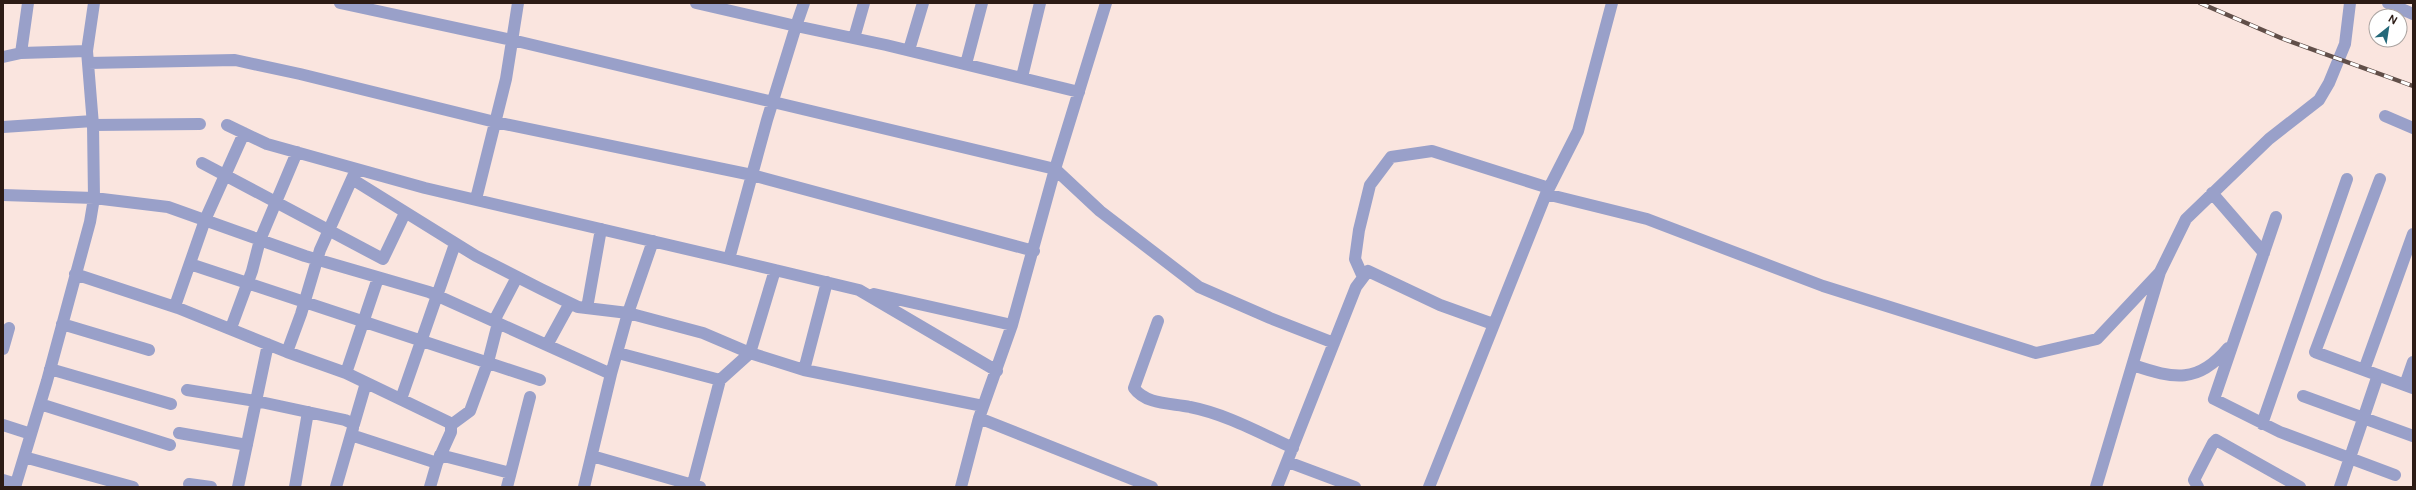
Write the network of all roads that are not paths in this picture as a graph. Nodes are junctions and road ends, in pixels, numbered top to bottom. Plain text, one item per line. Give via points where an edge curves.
1 (28, 3) edge
2 (94, 3) edge
3 (345, 3) edge
4 (518, 3) edge
5 (804, 3) edge
6 (864, 3) edge
7 (923, 3) edge
8 (982, 3) edge
9 (1040, 3) edge
10 (1106, 3) edge
11 (1612, 3) edge
12 (2350, 3) edge
13 (2388, 3) edge
14 (702, 4) edge
15 (744, 8) edge
16 (2413, 14) edge
17 (796, 26) junction
18 (854, 38) junction
19 (512, 40) junction
20 (909, 50) junction
21 (21, 53) junction
22 (3, 56) edge
23 (88, 57) junction
24 (966, 64) junction
25 (1022, 77) junction
26 (1079, 92) junction
27 (772, 102) junction
28 (2385, 116) dead end
29 (495, 122) junction
30 (93, 123) junction
31 (200, 124) dead end
32 (227, 125) dead end
33 (3, 127) edge
34 (2413, 128) edge
35 (244, 133) junction
36 (297, 152) junction
37 (202, 164) dead end
38 (1055, 169) junction
39 (355, 174) junction
40 (752, 175) junction
41 (225, 176) junction
42 (2347, 179) dead end
43 (2380, 179) dead end
44 (1548, 191) junction
45 (2212, 193) junction
46 (3, 196) edge
47 (94, 198) junction
48 (476, 199) junction
49 (275, 202) junction
50 (405, 214) junction
51 (2276, 216) dead end
52 (205, 220) junction
53 (601, 228) junction
54 (330, 230) junction
55 (2413, 234) edge
56 (260, 240) junction
57 (653, 241) junction
58 (455, 244) junction
59 (1034, 251) junction
60 (2264, 253) junction
61 (383, 259) junction
62 (729, 259) junction
63 (317, 260) junction
64 (190, 264) junction
65 (776, 270) junction
66 (2160, 272) junction
67 (75, 274) junction
68 (376, 277) junction
69 (517, 277) junction
70 (1363, 277) junction
71 (827, 282) junction
72 (248, 283) junction
73 (859, 290) junction
74 (438, 296) junction
75 (304, 303) junction
76 (570, 303) junction
77 (175, 306) junction
78 (587, 308) junction
79 (628, 313) junction
80 (363, 320) junction
81 (1158, 321) dead end
82 (496, 322) junction
83 (62, 324) junction
84 (1493, 324) junction
85 (1012, 325) junction
86 (9, 328) dead end
87 (231, 328) junction
88 (423, 341) junction
89 (2234, 341) junction
90 (1334, 343) junction
91 (268, 344) junction
92 (547, 345) junction
93 (3, 349) edge
94 (149, 350) dead end
95 (287, 352) junction
96 (618, 352) junction
97 (750, 352) junction
98 (488, 362) junction
99 (2413, 362) edge
100 (2133, 365) junction
101 (50, 369) junction
102 (804, 370) junction
103 (2364, 370) junction
104 (997, 371) junction
105 (346, 373) junction
106 (611, 374) junction
107 (2378, 375) junction
108 (540, 380) dead end
109 (720, 380) junction
110 (366, 382) junction
111 (2409, 386) edge
112 (187, 390) dead end
113 (2303, 396) dead end
114 (530, 398) dead end
115 (402, 399) junction
116 (256, 401) junction
117 (40, 404) junction
118 (171, 404) dead end
119 (983, 406) junction
120 (308, 412) junction
121 (979, 418) junction
122 (2364, 418) junction
123 (2262, 424) junction
124 (3, 425) edge
125 (451, 425) junction
126 (352, 430) junction
127 (179, 433) dead end
128 (31, 434) junction
129 (2413, 436) edge
130 (170, 445) dead end
131 (247, 445) junction
132 (1293, 448) junction
133 (592, 456) junction
134 (24, 457) junction
135 (2350, 458) junction
136 (439, 459) junction
137 (1288, 462) junction
138 (510, 473) junction
139 (2395, 475) dead end
140 (3, 480) edge
141 (189, 484) dead end
142 (15, 486) edge
143 (695, 486) edge
144 (133, 487) edge
145 (211, 487) edge
146 (238, 487) edge
147 (295, 487) edge
148 (336, 487) edge
149 (430, 487) edge
150 (507, 487) edge
151 (584, 487) edge
152 (961, 487) edge
153 (1152, 487) edge
154 (1277, 487) edge
155 (1355, 487) edge
156 (1429, 487) edge
157 (2096, 487) edge
158 (2198, 487) edge
159 (2300, 487) edge
160 (2340, 487) edge

1 - 21 street
2 - 23 street
3 - 19 street
4 - 19 street
5 - 17 street
6 - 18 street
7 - 20 street
8 - 24 street
9 - 25 street
10 - 26 street
11 - 44 street via 1578,131
12 - 45 street via 2345,44 2319,100 2269,139
13 - 16 street
14 - 15 street
15 - 17 street
17 - 18 street
17 - 27 street
18 - 20 street
19 - 27 street
19 - 29 street
20 - 24 street
21 - 22 street
21 - 23 street
23 - 29 street via 235,60
23 - 30 street
24 - 25 street
25 - 26 street
26 - 38 street
27 - 38 street
27 - 40 street
28 - 34 street
29 - 40 street
29 - 48 street
30 - 31 street
30 - 33 street
30 - 47 street
32 - 35 street
35 - 36 street via 267,144
35 - 41 street
36 - 39 street
36 - 49 street
37 - 41 street
38 - 59 street
38 - 90 street via 1100,211 1199,287
39 - 48 street
39 - 50 street
39 - 54 street
40 - 59 street
40 - 62 street
41 - 49 street
41 - 52 street
42 - 123 street
43 - 103 street via 2315,352
44 - 66 street via 1647,219 1823,286 2036,353 2097,339
44 - 70 street via 1432,151 1391,157 1370,185 1366,200 1356,259
44 - 84 street
45 - 60 street
45 - 66 street via 2186,218
46 - 47 street
47 - 52 street via 168,207
47 - 67 street
48 - 53 street
49 - 54 street
49 - 56 street
50 - 58 street
50 - 61 street
51 - 60 street
52 - 56 street
52 - 64 street
53 - 57 street
53 - 78 street
54 - 61 street
54 - 63 street
55 - 103 street
56 - 63 street
56 - 72 street
57 - 62 street
57 - 79 street
58 - 69 street
58 - 74 street
59 - 85 street
60 - 89 street
61 - 68 street
62 - 65 street
63 - 68 street
63 - 75 street
64 - 72 street
64 - 77 street
65 - 71 street
65 - 97 street
66 - 100 street
67 - 77 street
67 - 83 street
68 - 74 street
68 - 80 street
69 - 76 street
69 - 82 street
70 - 84 street via 1368,271 1440,305
70 - 90 street via 1356,287
71 - 73 street
71 - 102 street
72 - 75 street
72 - 87 street
73 - 85 street
73 - 104 street
74 - 82 street
74 - 88 street
75 - 80 street
75 - 95 street
76 - 78 street
76 - 92 street
77 - 87 street
78 - 79 street
79 - 96 street
79 - 97 street via 703,333
80 - 88 street
80 - 105 street
81 - 132 street via 1134,388 1138,393 1149,400 1191,407 1222,416
82 - 92 street
82 - 98 street
83 - 94 street
83 - 101 street
84 - 156 street
85 - 104 street
86 - 93 street
87 - 91 street
88 - 98 street
88 - 115 street
89 - 100 street via 2216,362 2192,375 2166,376
89 - 123 street via 2214,399
90 - 132 street
91 - 95 street
91 - 116 street
92 - 106 street
95 - 105 street
96 - 106 street
96 - 109 street
97 - 102 street
97 - 109 street
98 - 108 street
98 - 125 street via 470,411
99 - 111 street
100 - 157 street
101 - 117 street
101 - 118 street
102 - 119 street
103 - 107 street
104 - 119 street
105 - 110 street
106 - 133 street
107 - 111 street
107 - 122 street
109 - 143 street
110 - 115 street
110 - 126 street
112 - 116 street
113 - 122 street
114 - 138 street
115 - 125 street
116 - 120 street
116 - 131 street
117 - 128 street
117 - 130 street
119 - 121 street
120 - 126 street via 345,420
120 - 147 street
121 - 152 street
121 - 153 street
122 - 129 street
122 - 135 street
123 - 135 street
124 - 128 street
125 - 136 street via 451,432
126 - 136 street
126 - 148 street
127 - 131 street
128 - 134 street
131 - 146 street
132 - 137 street
133 - 143 street
133 - 151 street
134 - 142 street
134 - 144 street
135 - 139 street
135 - 160 street
136 - 138 street
136 - 149 street
137 - 154 street
137 - 155 street
138 - 150 street
140 - 142 street
141 - 145 street
158 - 159 street via 2194,480 2216,440

